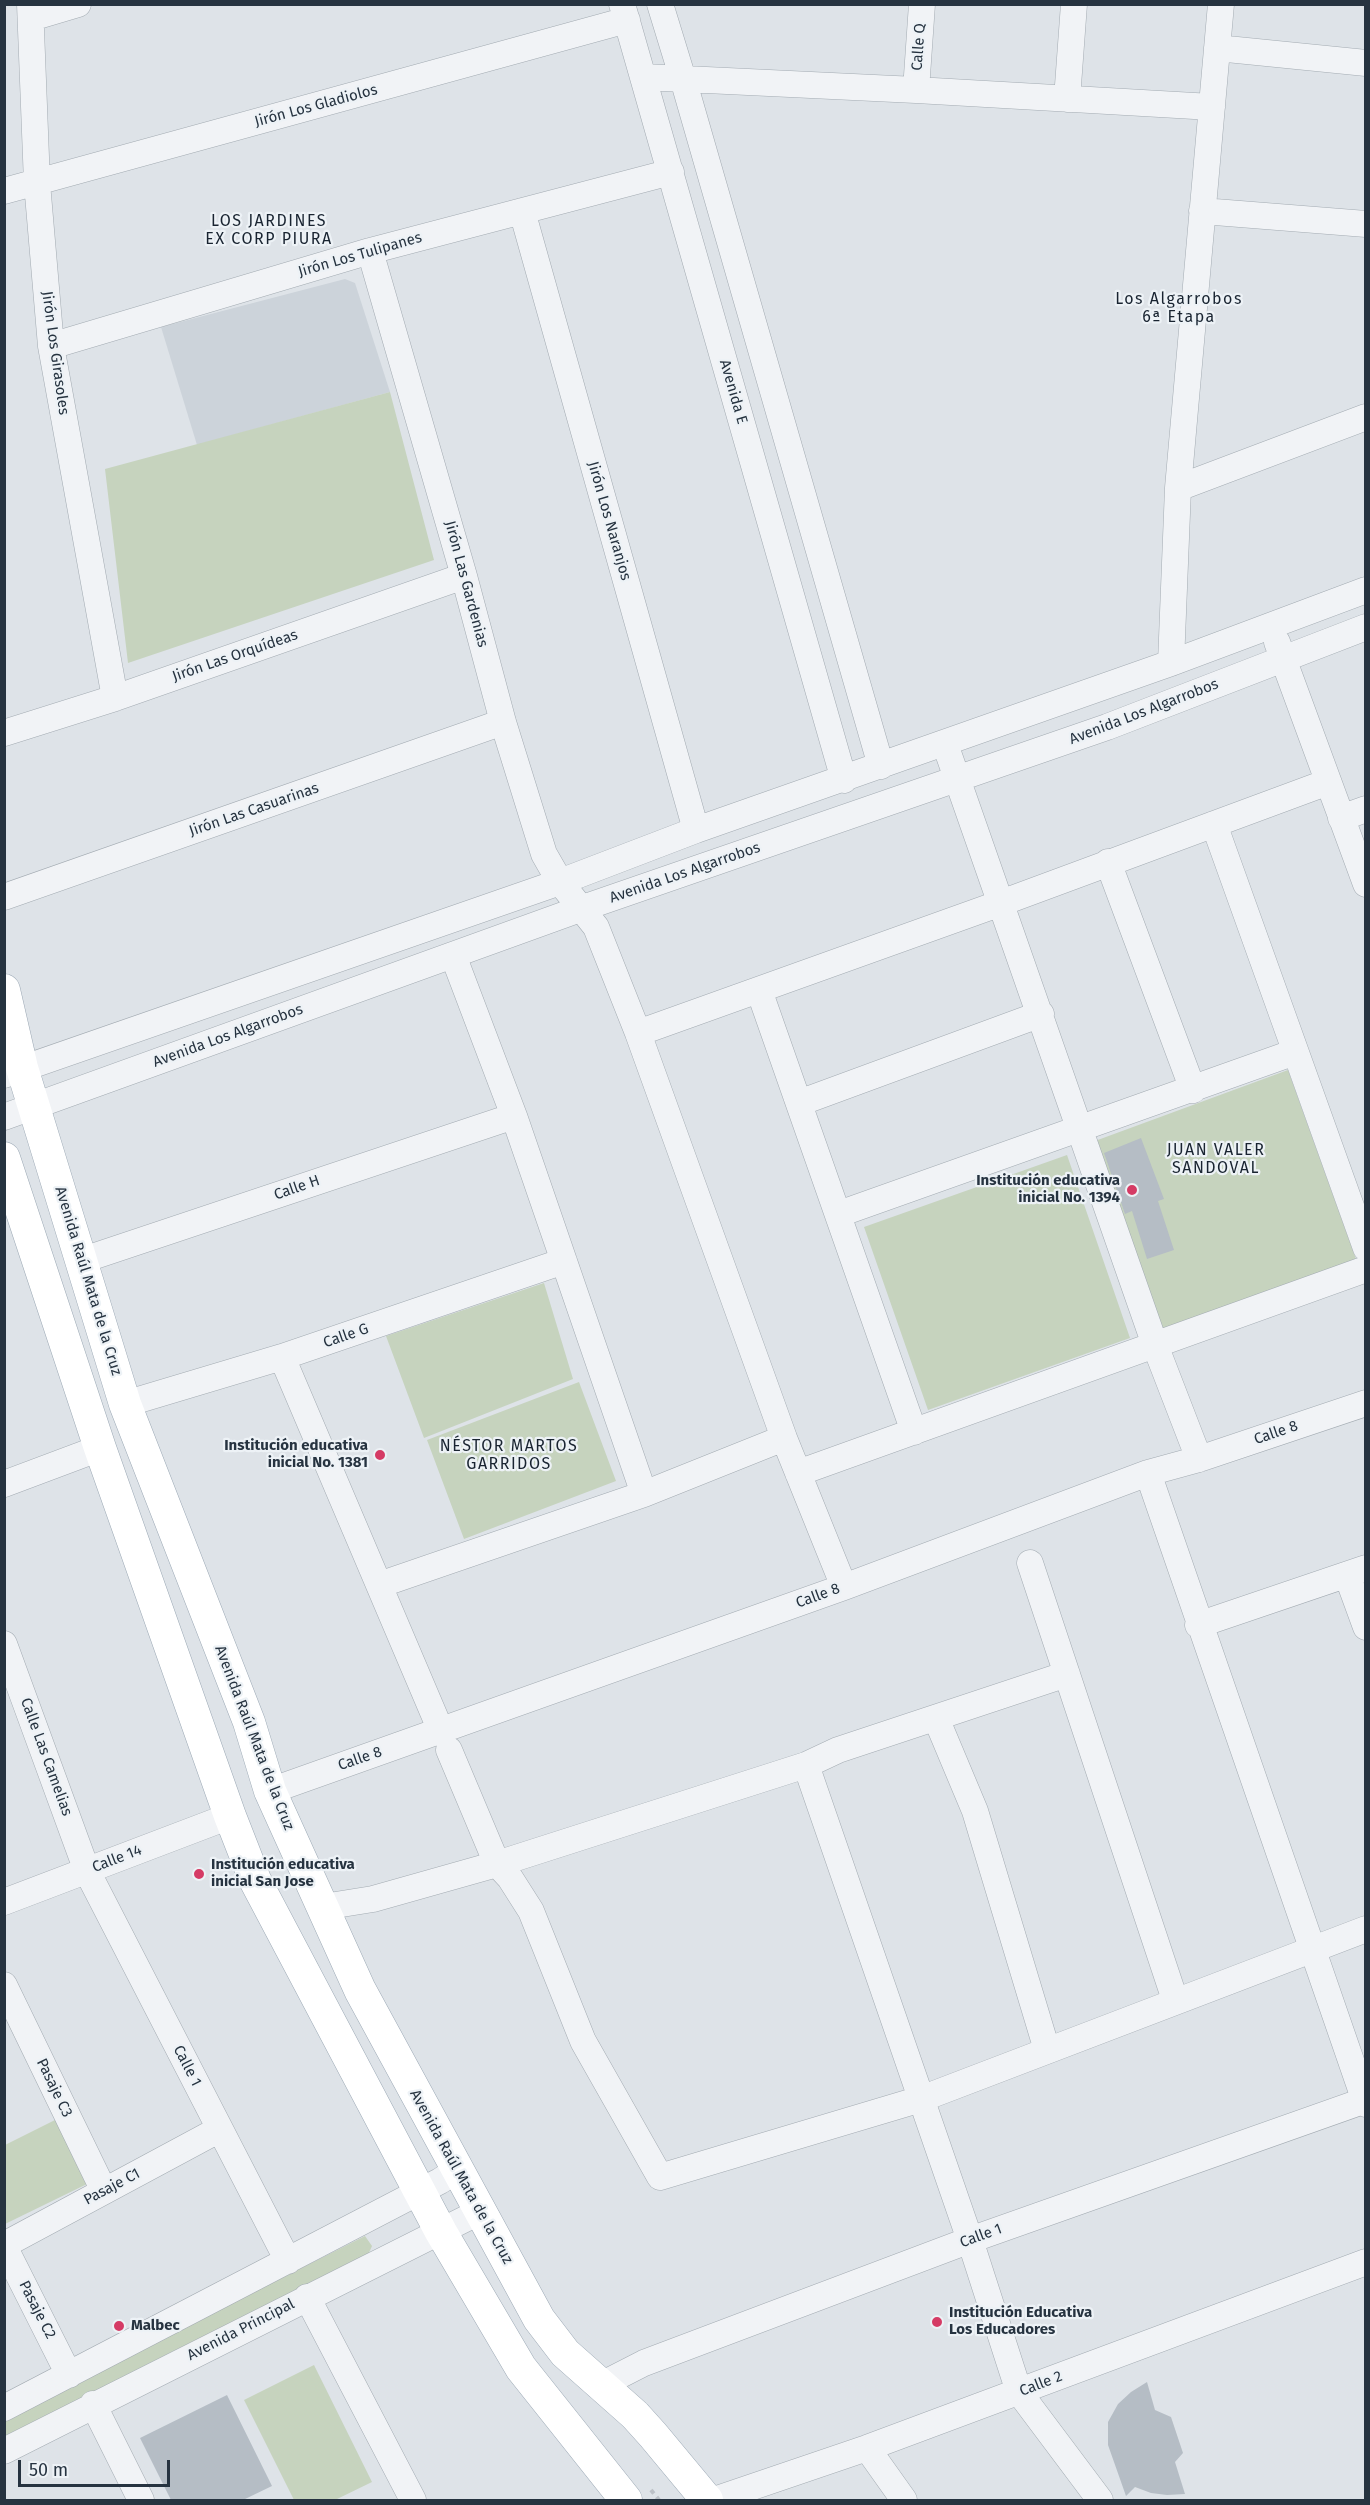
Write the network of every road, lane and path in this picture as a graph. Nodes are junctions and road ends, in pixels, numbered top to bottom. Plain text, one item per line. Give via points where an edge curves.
1 (78, 4) edge
2 (922, 4) edge
3 (1074, 4) edge
4 (1221, 4) edge
5 (660, 6) edge
6 (624, 10) edge
7 (30, 11) edge
8 (1217, 48) junction
9 (1365, 63) edge
10 (643, 77) junction
11 (684, 79) junction
12 (916, 90) junction
13 (1067, 99) junction
14 (1212, 107) junction
15 (671, 172) junction
16 (37, 183) junction
17 (4, 191) edge
18 (522, 211) junction
19 (1202, 211) junction
20 (1365, 224) edge
21 (370, 251) junction
22 (51, 346) junction
23 (1365, 417) edge
24 (1178, 488) junction
25 (465, 576) junction
26 (1365, 590) edge
27 (1271, 625) junction
28 (1365, 627) edge
29 (1283, 659) junction
30 (1171, 663) junction
31 (115, 698) junction
32 (503, 722) junction
33 (4, 733) edge
34 (945, 744) junction
35 (881, 766) junction
36 (844, 780) junction
37 (956, 780) junction
38 (1328, 782) junction
39 (1365, 809) edge
40 (1341, 818) junction
41 (1214, 824) junction
42 (696, 830) junction
43 (1108, 862) junction
44 (560, 882) junction
45 (1365, 884) edge
46 (4, 897) edge
47 (1001, 903) junction
48 (580, 909) junction
49 (453, 955) junction
50 (4, 990) edge
51 (759, 990) junction
52 (1041, 1014) junction
53 (638, 1033) junction
54 (1295, 1052) junction
55 (13, 1071) edge
56 (1192, 1090) junction
57 (799, 1102) junction
58 (35, 1105) junction
59 (514, 1116) junction
60 (4, 1118) edge
61 (1080, 1130) junction
62 (4, 1158) edge
63 (839, 1214) junction
64 (1365, 1248) edge
65 (80, 1261) junction
66 (564, 1261) junction
67 (1365, 1269) edge
68 (1155, 1344) junction
69 (282, 1357) junction
70 (1365, 1403) edge
71 (125, 1404) junction
72 (914, 1432) junction
73 (784, 1438) junction
74 (100, 1448) junction
75 (1199, 1459) junction
76 (798, 1473) junction
77 (1148, 1473) junction
78 (4, 1484) edge
79 (644, 1494) junction
80 (1030, 1563) dead end
81 (1356, 1571) edge
82 (379, 1585) junction
83 (844, 1587) junction
84 (1198, 1625) junction
85 (1365, 1627) edge
86 (4, 1644) edge
87 (1067, 1674) junction
88 (936, 1718) junction
89 (445, 1740) junction
90 (806, 1765) junction
91 (270, 1791) junction
92 (230, 1816) junction
93 (497, 1864) junction
94 (87, 1871) junction
95 (4, 1902) edge
96 (323, 1907) junction
97 (1365, 1929) edge
98 (1310, 1948) junction
99 (4, 1985) edge
100 (1175, 2000) junction
101 (1047, 2050) junction
102 (921, 2099) junction
103 (1365, 2101) edge
104 (220, 2129) junction
105 (457, 2170) junction
106 (104, 2191) junction
107 (419, 2191) junction
108 (479, 2211) junction
109 (441, 2232) junction
110 (970, 2240) junction
111 (4, 2245) edge
112 (288, 2261) junction
113 (1365, 2262) edge
114 (307, 2297) junction
115 (69, 2375) junction
116 (601, 2385) junction
117 (1019, 2392) junction
118 (93, 2404) junction
119 (4, 2408) edge
120 (867, 2448) junction
121 (4, 2451) edge
122 (141, 2500) edge
123 (413, 2500) edge
124 (626, 2500) edge
125 (707, 2500) edge
126 (714, 2500) edge
127 (904, 2500) edge
128 (1101, 2500) edge

1 - 7 street
2 - 12 street, Calle Q
3 - 13 street
4 - 8 street
5 - 6 street via 658,15
5 - 11 street
6 - 10 street, Avenida E
6 - 16 street, Jirón Los Gladiolos
7 - 16 street, Jirón Los Girasoles
8 - 9 street
8 - 14 street
10 - 11 street
10 - 15 street, Avenida E
11 - 12 street
11 - 35 street
12 - 13 street
13 - 14 street
14 - 19 street
15 - 18 street, Jirón Los Tulipanes
15 - 36 street, Avenida E
16 - 17 street, Jirón Los Gladiolos
16 - 22 street, Jirón Los Girasoles
18 - 21 street, Jirón Los Tulipanes
18 - 42 street, Jirón Los Naranjos
19 - 20 street
19 - 24 street
21 - 22 street, Jirón Los Tulipanes
21 - 25 street, Jirón Las Gardenias
22 - 31 street, Jirón Los Girasoles
23 - 24 street
24 - 30 street
25 - 31 street, Jirón Las Orquídeas
25 - 32 street, Jirón Las Gardenias
26 - 27 street
27 - 29 street
27 - 30 street
28 - 29 street, Avenida Los Algarrobos
29 - 37 street, Avenida Los Algarrobos
29 - 38 street
30 - 34 street
31 - 33 street, Jirón Las Orquídeas
32 - 44 street, Jirón Las Gardenias via 544,854
32 - 46 street, Jirón Las Casuarinas
34 - 35 street
34 - 37 street
35 - 36 street
36 - 42 street
37 - 47 street
37 - 48 street, Avenida Los Algarrobos
38 - 40 street
38 - 41 street
39 - 40 street
40 - 45 street
41 - 43 street
41 - 54 street
42 - 44 street
43 - 47 street
43 - 56 street
44 - 48 street, Jirón Las Gardenias
44 - 55 street
47 - 51 street
47 - 52 street
48 - 49 street, Avenida Los Algarrobos
48 - 53 street, Jirón Las Gardenias via 596,927
49 - 58 street, Avenida Los Algarrobos
49 - 59 street
50 - 55 main road, Avenida Raúl Mata de la Cruz
51 - 53 street
51 - 57 street
52 - 57 street
52 - 61 street
53 - 73 street, Jirón Las Gardenias
54 - 56 street
54 - 64 street
55 - 58 main road, Avenida Raúl Mata de la Cruz
56 - 61 street
57 - 63 street
58 - 60 street, Avenida Los Algarrobos
58 - 65 main road, Avenida Raúl Mata de la Cruz
59 - 65 street, Calle H
59 - 66 street
61 - 63 street
61 - 68 street
62 - 74 main road
63 - 72 street
65 - 71 main road, Avenida Raúl Mata de la Cruz
66 - 69 street, Calle G
66 - 79 street
67 - 68 street
68 - 72 street
68 - 75 street
69 - 71 street, Calle G
69 - 82 street
70 - 75 street, Calle 8
71 - 91 main road, Avenida Raúl Mata de la Cruz via 249,1722
72 - 76 street
73 - 76 street, Jirón Las Gardenias
73 - 79 street
74 - 78 street
74 - 92 main road
75 - 77 street, Calle 8
76 - 83 street, Jirón Las Gardenias
77 - 83 street, Calle 8
77 - 84 street
79 - 82 street
80 - 87 street
81 - 84 street
81 - 85 street
82 - 89 street
83 - 89 street, Calle 8
84 - 98 street
86 - 94 street, Calle Las Camelias
87 - 88 street
87 - 100 street
88 - 90 street via 838,1750
88 - 101 street via 975,1810
89 - 91 street, Calle 8
89 - 93 street
90 - 93 street
90 - 102 street
91 - 96 main road, Avenida Raúl Mata de la Cruz
92 - 94 street, Calle 14
92 - 107 main road via 255,1880
93 - 96 street via 373,1899
93 - 102 street via 531,1911 583,2041 660,2177
94 - 95 street, Calle 14
94 - 104 street, Calle 1
96 - 105 main road, Avenida Raúl Mata de la Cruz via 360,1990
97 - 98 street
98 - 100 street
98 - 103 street
99 - 106 street, Pasaje C3
100 - 101 street
101 - 102 street
102 - 110 street
103 - 110 street, Calle 1
104 - 106 street, Pasaje C1
104 - 112 street, Calle 1
105 - 107 street
105 - 108 main road, Avenida Raúl Mata de la Cruz
106 - 111 street, Pasaje C1
107 - 109 main road
107 - 112 street
108 - 109 street, Avenida Principal
108 - 116 main road, Avenida Raúl Mata de la Cruz via 539,2319 565,2352
109 - 114 street, Avenida Principal
109 - 124 main road via 521,2368
110 - 116 street, Calle 1 via 644,2363
110 - 117 street
111 - 115 street, Pasaje C2
112 - 115 street
113 - 117 street, Calle 2
114 - 118 street, Avenida Principal
114 - 123 street
115 - 119 street
116 - 125 main road, Avenida Raúl Mata de la Cruz via 653,2435
117 - 120 street, Calle 2
117 - 128 street
118 - 121 street, Avenida Principal
118 - 122 street
120 - 126 street, Calle 2
120 - 127 street

